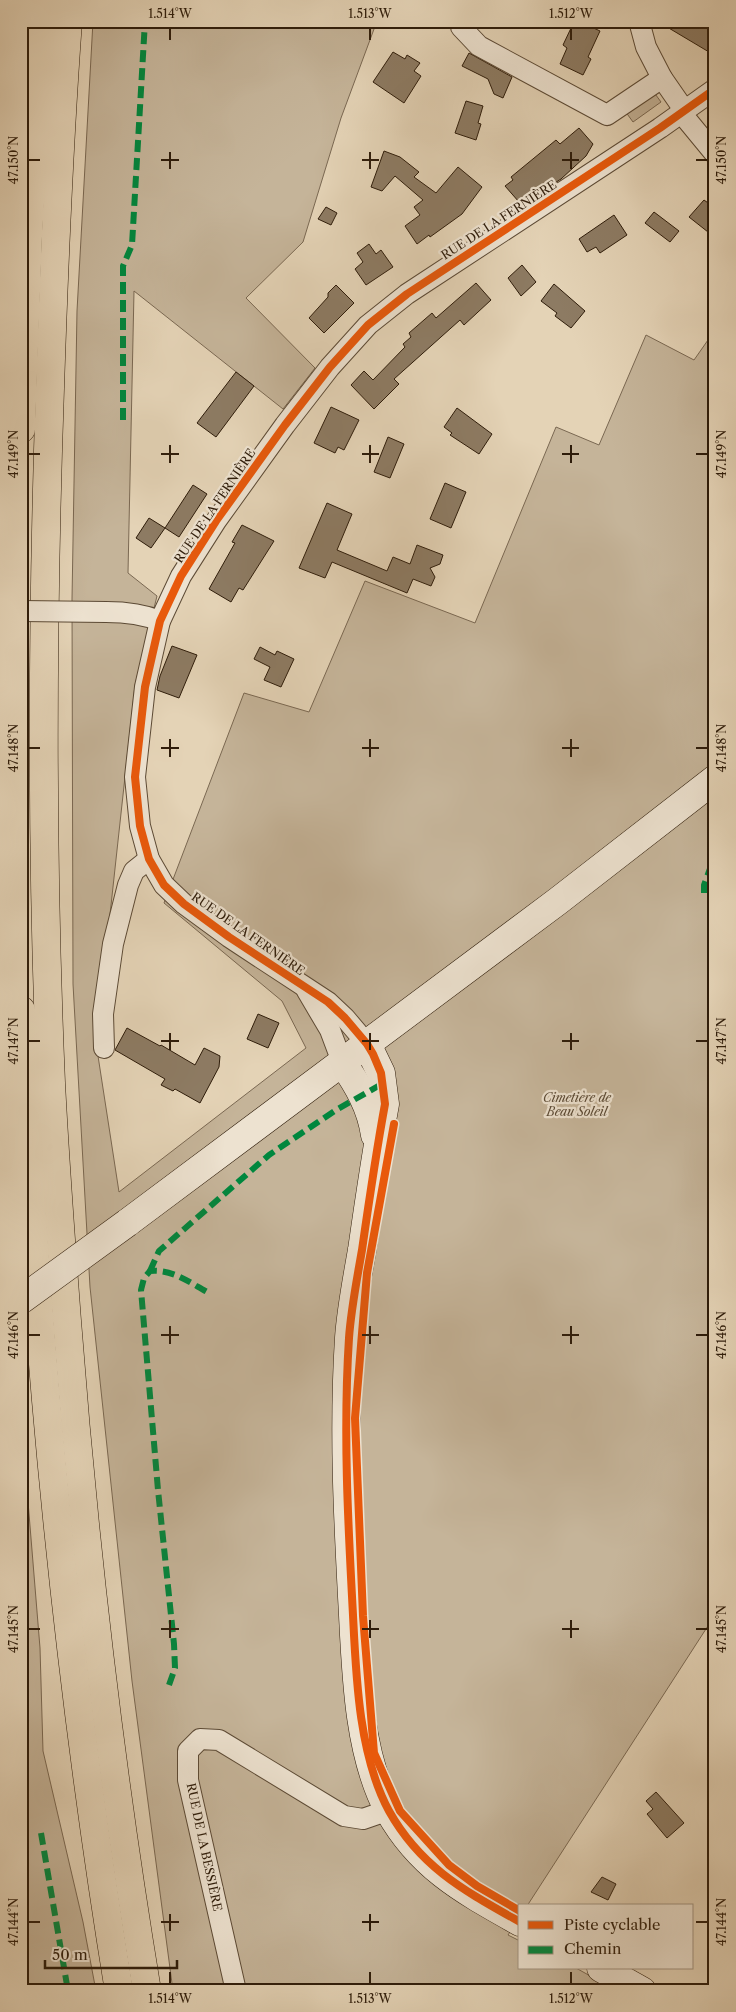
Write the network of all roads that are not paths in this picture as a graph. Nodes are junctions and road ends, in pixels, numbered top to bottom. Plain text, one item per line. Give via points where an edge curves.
1 (41, 21) edge
2 (68, 21) edge
3 (83, 21) edge
4 (639, 21) edge
5 (461, 27) dead end
6 (662, 78) junction
7 (715, 89) edge
8 (683, 111) junction
9 (715, 154) edge
10 (21, 429) edge
11 (21, 611) edge
12 (160, 621) junction
13 (715, 779) edge
14 (149, 859) junction
15 (306, 990) junction
16 (21, 1010) edge
17 (367, 1044) junction
18 (104, 1048) dead end
19 (342, 1062) junction
20 (376, 1152) junction
21 (57, 1188) junction
22 (21, 1300) edge
23 (389, 1810) junction
24 (518, 1921) edge
25 (605, 1970) edge
26 (119, 1991) edge
27 (147, 1991) edge
28 (236, 1991) edge
29 (642, 1991) edge

1 - 10 highway
2 - 21 highway via 54,279 45,574 46,913
3 - 21 highway via 64,344 60,496 59,898 70,1161
4 - 6 street via 646,47
5 - 6 street via 479,46 607,115
6 - 8 street
7 - 8 street, RUE DE LA FERNIÈRE
8 - 9 street
8 - 12 street, RUE DE LA FERNIÈRE via 407,294 368,325 313,388 216,521 181,576
11 - 12 street, bridge via 122,612
12 - 14 street, RUE DE LA FERNIÈRE via 145,687 136,777 140,826
13 - 17 street
14 - 15 street, RUE DE LA FERNIÈRE via 164,885 184,904
14 - 18 street via 134,871 115,936 103,1014
15 - 17 street, RUE DE LA FERNIÈRE via 328,1002
15 - 19 street, RUE DE LA FERNIÈRE via 330,1030
16 - 26 highway via 37,1288 57,1529 85,1770
17 - 19 street
17 - 20 street via 381,1073 385,1104
19 - 20 street via 370,1110
19 - 22 street, bridge
20 - 23 street via 350,1336 346,1416 349,1549 363,1728 372,1770
21 - 27 highway via 87,1548 113,1770
23 - 24 street via 426,1861 449,1880
23 - 28 street, RUE DE LA BESSIÈRE via 363,1819 344,1816 219,1740 200,1739 188,1751 188,1780
25 - 29 street

